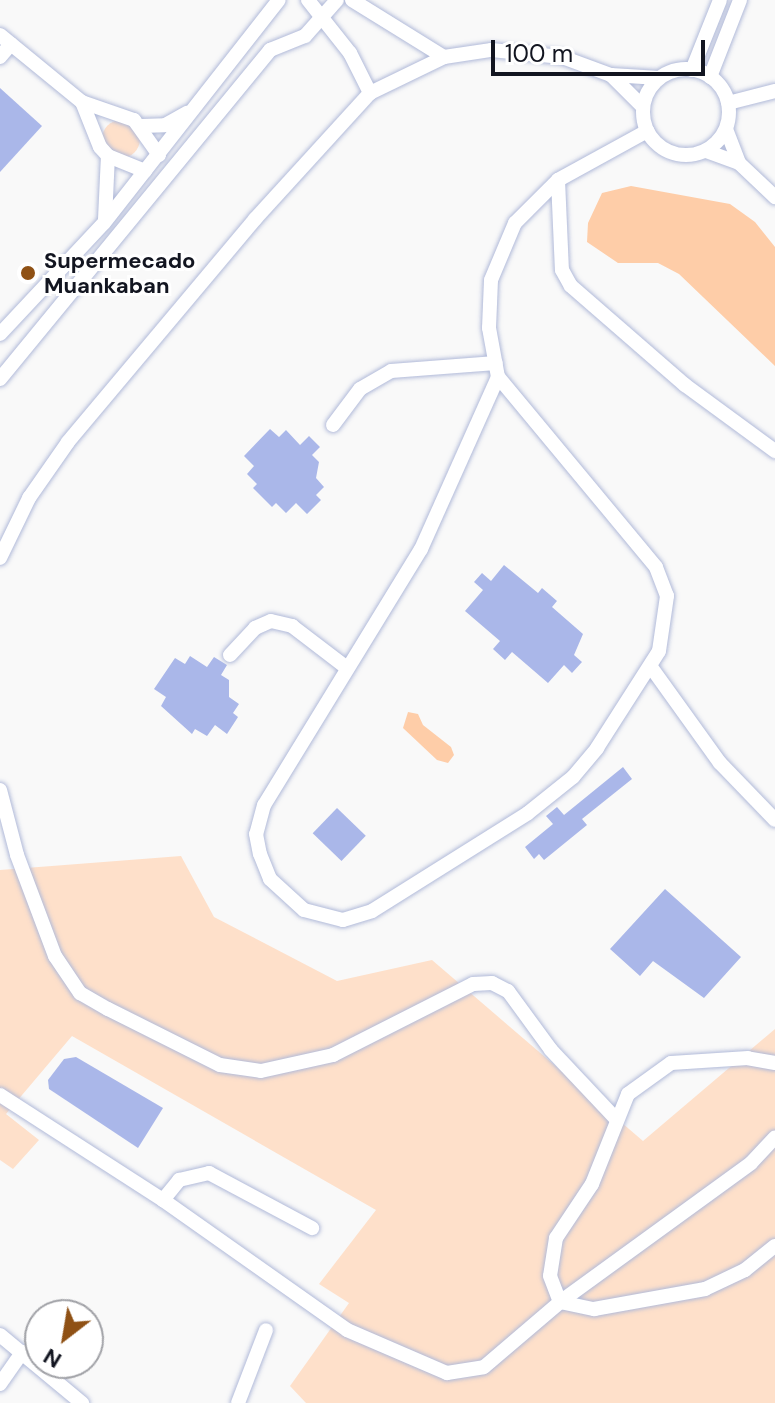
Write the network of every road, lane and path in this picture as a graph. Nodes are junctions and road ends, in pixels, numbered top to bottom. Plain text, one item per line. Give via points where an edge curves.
1 (279, 0) edge
2 (308, 0) edge
3 (337, 0) edge
4 (352, 0) edge
5 (720, 0) edge
6 (740, 0) edge
7 (322, 16) junction
8 (6, 40) edge
9 (0, 57) edge
10 (444, 57) junction
11 (692, 70) junction
12 (611, 75) junction
13 (710, 77) junction
14 (659, 78) junction
15 (775, 91) edge
16 (370, 93) junction
17 (82, 102) junction
18 (728, 103) junction
19 (197, 105) junction
20 (643, 107) junction
21 (141, 126) junction
22 (726, 129) junction
23 (647, 131) junction
24 (706, 151) junction
25 (159, 155) junction
26 (108, 156) junction
27 (739, 163) junction
28 (145, 171) junction
29 (558, 180) junction
30 (775, 197) edge
31 (104, 223) junction
32 (0, 334) edge
33 (497, 370) junction
34 (0, 379) edge
35 (333, 425) dead end
36 (775, 451) edge
37 (0, 558) edge
38 (230, 655) dead end
39 (651, 667) junction
40 (347, 668) junction
41 (0, 790) edge
42 (775, 820) edge
43 (15, 846) junction
44 (0, 851) edge
45 (775, 1063) edge
46 (0, 1095) edge
47 (615, 1118) junction
48 (775, 1137) edge
49 (163, 1200) junction
50 (312, 1228) dead end
51 (775, 1246) edge
52 (560, 1302) junction
53 (266, 1330) dead end
54 (0, 1335) edge
55 (22, 1352) junction
56 (0, 1384) edge
57 (82, 1403) edge
58 (238, 1403) edge

1 - 19 street
2 - 7 street
3 - 7 street
4 - 10 street
5 - 11 street
6 - 13 street
7 - 16 street via 350,53
7 - 34 street via 305,36 270,50
8 - 9 street
8 - 17 street
10 - 12 street via 517,51 562,57
10 - 16 street
11 - 13 street
11 - 14 street
12 - 14 street
12 - 20 street
13 - 18 street
14 - 20 street
15 - 18 street
16 - 37 street via 255,219 68,442 29,498
17 - 21 street via 119,111
17 - 26 street via 92,135
18 - 22 street
19 - 21 street via 174,122
19 - 25 street
20 - 23 street
21 - 25 street
22 - 24 street
22 - 27 street
23 - 24 street via 655,143 679,155
23 - 29 street
24 - 27 street
25 - 28 street
26 - 28 street
26 - 31 street via 111,178
27 - 30 street
28 - 31 street
29 - 33 street via 515,223 500,252 491,292
29 - 36 street via 562,270 571,286 685,385
31 - 32 street
33 - 35 street via 391,371 360,389
33 - 39 street via 656,567 666,609
33 - 40 street via 421,549
38 - 40 street via 255,628 271,621 292,626
39 - 40 street via 573,777 423,881 372,911 343,920 304,910 283,895 270,879 256,834 264,805
39 - 42 street via 720,763
41 - 43 street
43 - 44 street
43 - 47 street via 55,956 80,993 166,1034 198,1056 261,1071 333,1055 473,984 492,983 508,991 551,1050
45 - 47 street via 720,1058 671,1063 628,1094
46 - 49 street
47 - 52 street via 592,1184 556,1238 550,1276
48 - 52 street via 751,1163
49 - 50 street via 179,1180 209,1173
49 - 52 street via 347,1330 447,1373 484,1367
51 - 52 street via 745,1270 705,1289 594,1309
53 - 58 street
54 - 55 street
55 - 56 street
55 - 57 street

